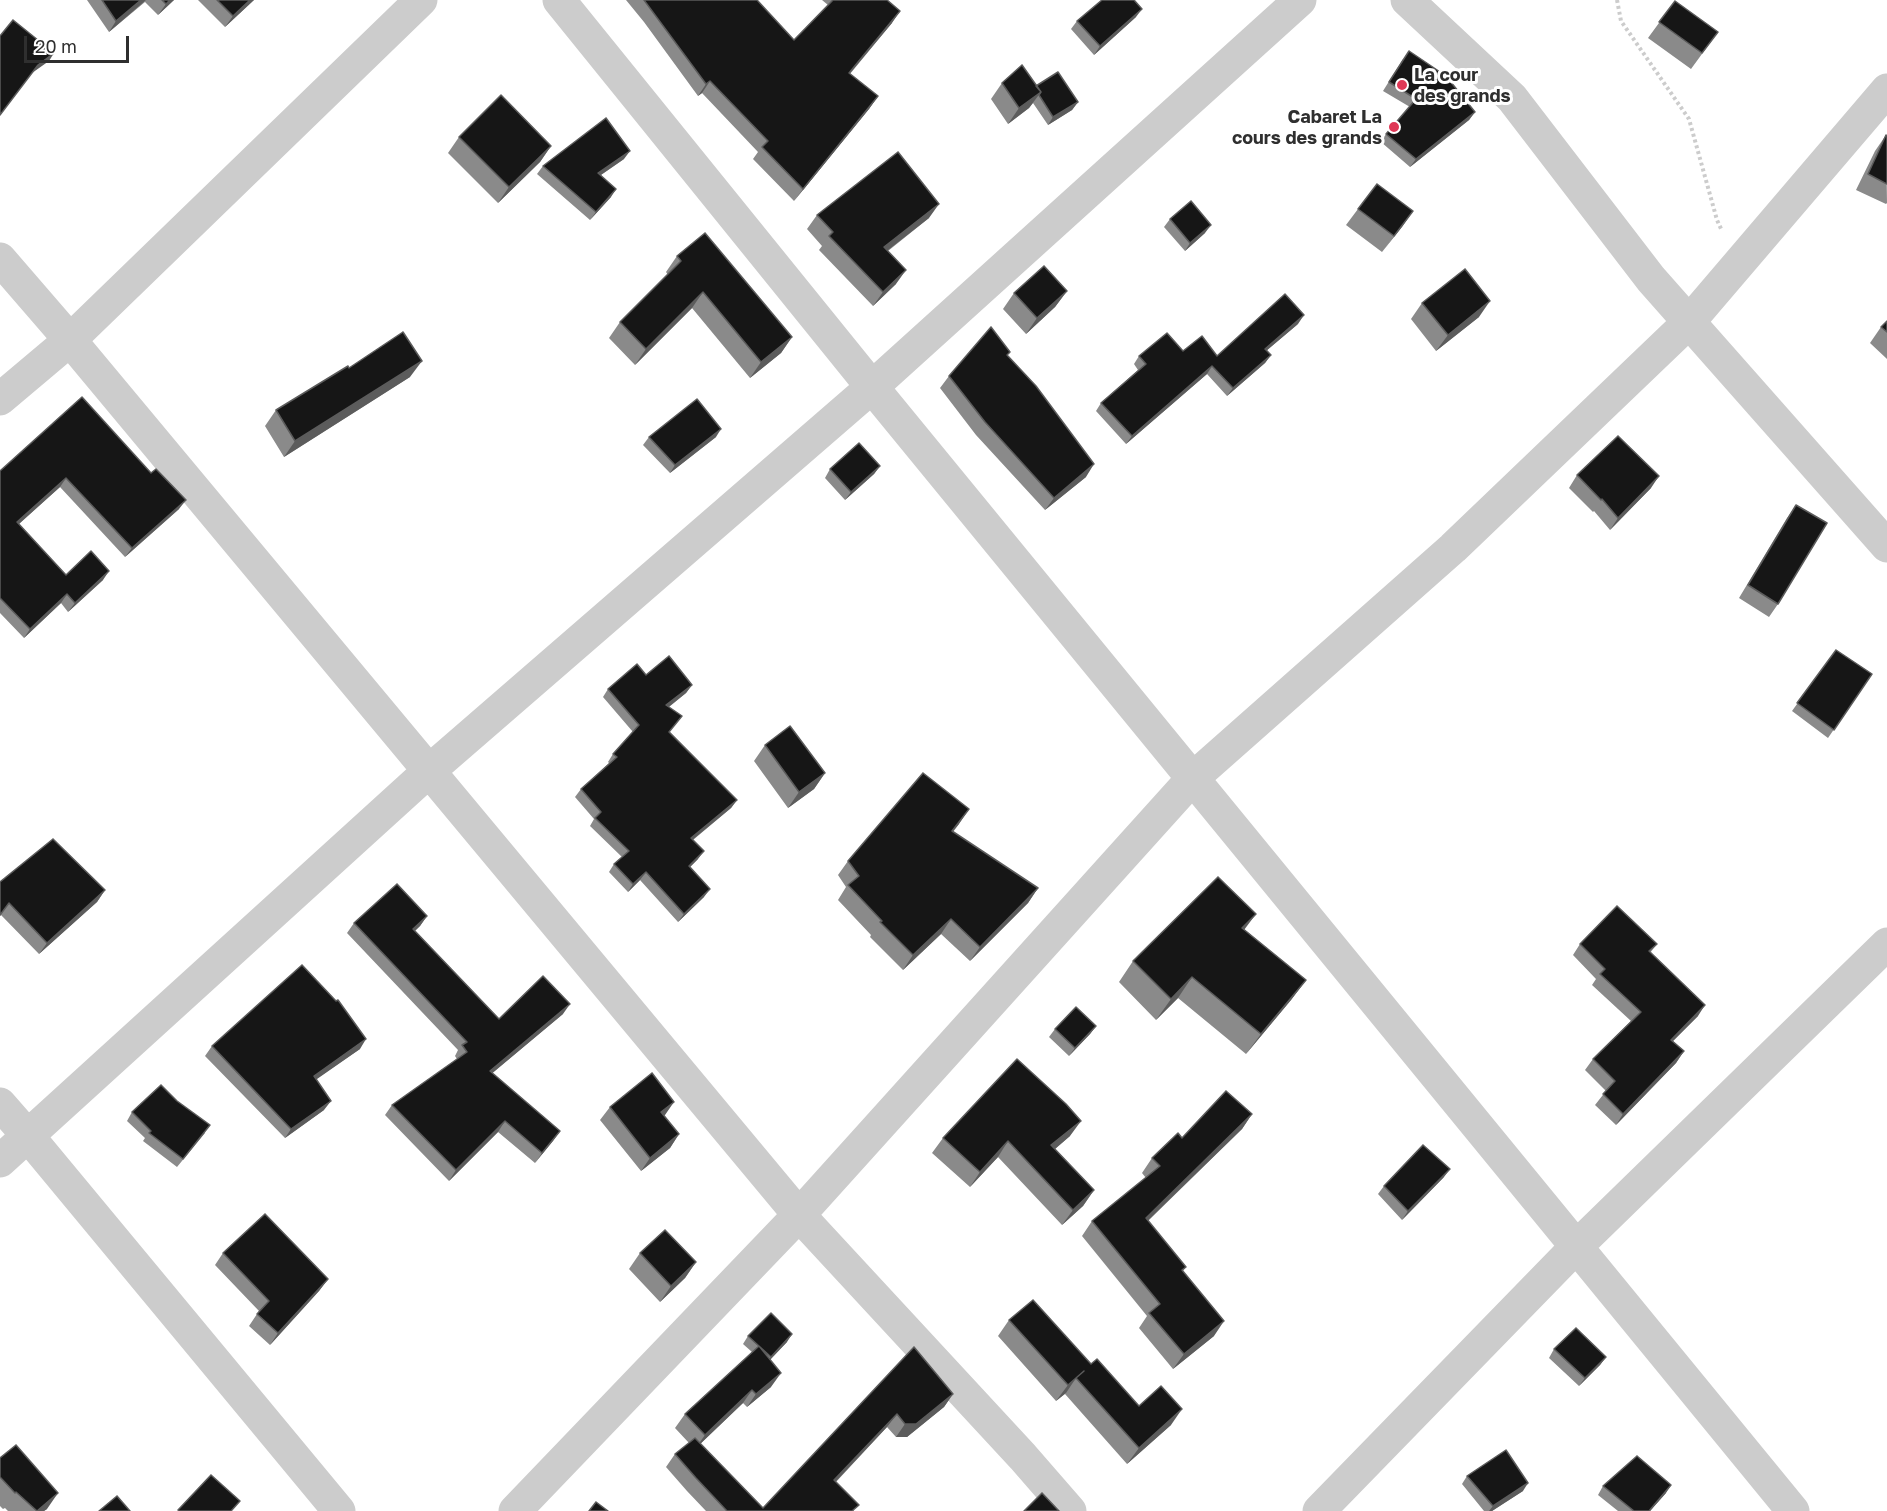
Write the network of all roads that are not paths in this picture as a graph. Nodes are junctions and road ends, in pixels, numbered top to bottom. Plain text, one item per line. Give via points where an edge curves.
1 (421, 0) edge
2 (559, 0) edge
3 (1300, 0) edge
4 (1407, 0) edge
5 (1887, 90) edge
6 (0, 259) edge
7 (1688, 322) junction
8 (70, 340) junction
9 (872, 387) junction
10 (0, 399) edge
11 (1887, 546) edge
12 (429, 771) junction
13 (1193, 778) junction
14 (1887, 944) edge
15 (0, 1104) edge
16 (28, 1136) junction
17 (0, 1161) edge
18 (799, 1215) junction
19 (1576, 1247) junction
20 (339, 1511) edge
21 (515, 1511) edge
22 (1070, 1511) edge
23 (1319, 1511) edge
24 (1793, 1511) edge

1 - 8 street
2 - 9 street
3 - 9 street
4 - 7 street via 1512,98
5 - 7 street
6 - 8 street
7 - 11 street
7 - 13 street via 1453,548
8 - 10 street
8 - 12 street
9 - 12 street
9 - 13 street
12 - 16 street
12 - 18 street
13 - 18 street
13 - 19 street
14 - 19 street
15 - 16 street
16 - 17 street
16 - 20 street
18 - 21 street
18 - 22 street
19 - 23 street
19 - 24 street

